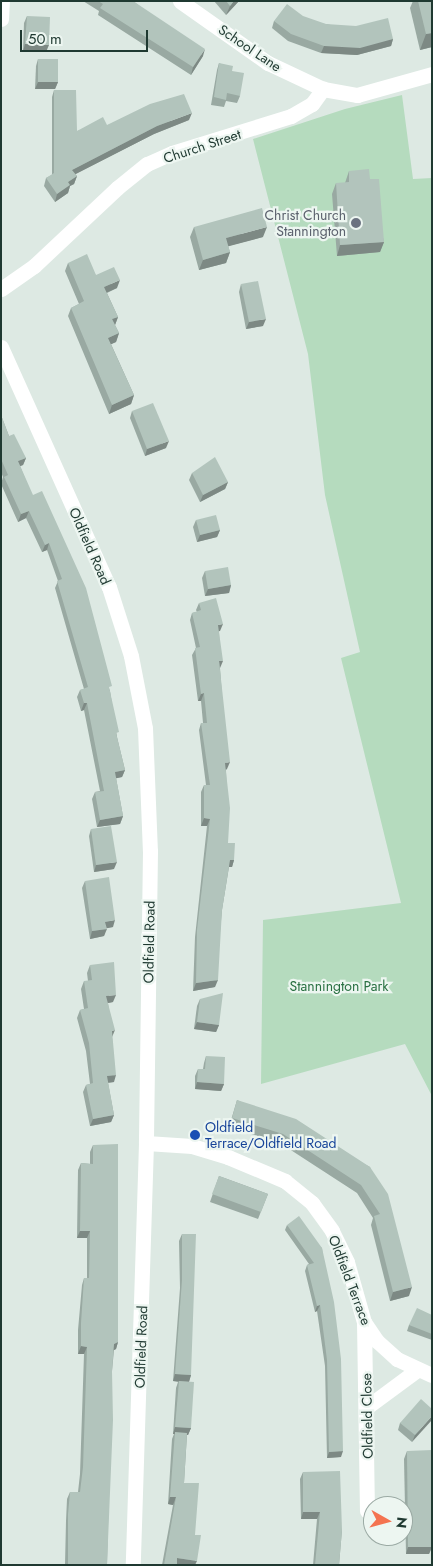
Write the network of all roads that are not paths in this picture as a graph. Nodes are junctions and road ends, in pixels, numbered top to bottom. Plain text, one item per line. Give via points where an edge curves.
1 (2, 1) edge
2 (180, 1) edge
3 (1, 19) edge
4 (432, 74) edge
5 (323, 89) junction
6 (1, 289) edge
7 (1, 347) edge
8 (146, 1143) junction
9 (364, 1322) junction
10 (417, 1370) junction
11 (432, 1375) edge
12 (367, 1407) junction
13 (367, 1496) edge
14 (133, 1565) edge

1 - 3 street
2 - 5 street, School Lane via 268,63
4 - 5 street via 357,95
5 - 6 street, Church Street via 312,104 291,116 172,152 148,164 117,188 34,266
7 - 8 street, Oldfield Road via 109,587 131,656 145,728 150,852
8 - 9 street, Oldfield Terrace via 192,1146 228,1157 285,1182 312,1203 332,1230 347,1262
8 - 14 street, Oldfield Road
9 - 10 street, Oldfield Terrace via 377,1341 397,1359
9 - 12 street, Oldfield Close
10 - 11 street, Oldfield Terrace
10 - 12 street
12 - 13 street, Oldfield Close

